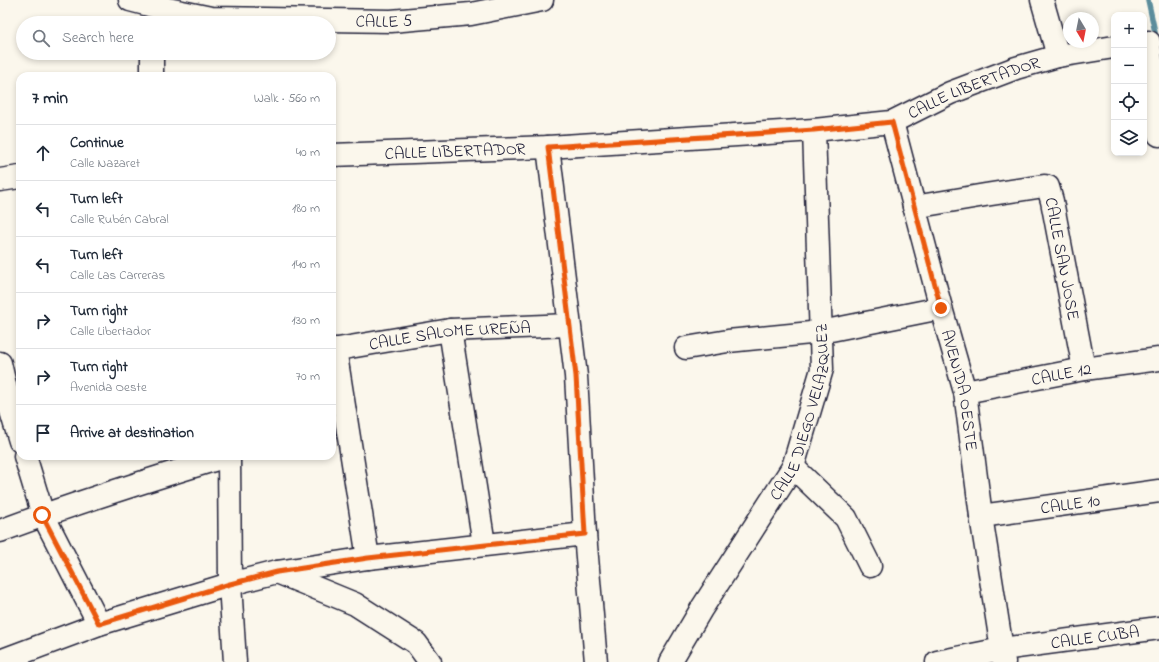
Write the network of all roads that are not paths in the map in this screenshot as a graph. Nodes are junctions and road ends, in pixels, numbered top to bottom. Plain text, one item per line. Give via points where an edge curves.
1 (130, 0) edge
2 (542, 0) edge
3 (1042, 0) edge
4 (470, 7) edge
5 (153, 10) edge
6 (196, 16) edge
7 (336, 20) edge
8 (1151, 41) edge
9 (1111, 47) edge
10 (1058, 56) junction
11 (152, 60) edge
12 (152, 72) edge
13 (892, 122) junction
14 (814, 130) junction
15 (1159, 135) edge
16 (548, 147) junction
17 (336, 155) edge
18 (16, 178) edge
19 (0, 180) edge
20 (914, 207) junction
21 (941, 308) junction
22 (569, 324) junction
23 (450, 330) junction
24 (821, 332) junction
25 (686, 348) dead end
26 (336, 349) edge
27 (1159, 359) edge
28 (336, 361) edge
29 (0, 363) edge
30 (1084, 369) junction
31 (965, 392) junction
32 (15, 410) edge
33 (25, 460) edge
34 (215, 460) edge
35 (228, 460) edge
36 (793, 467) junction
37 (1159, 491) edge
38 (42, 515) junction
39 (981, 516) junction
40 (0, 531) edge
41 (585, 534) junction
42 (484, 544) junction
43 (368, 558) junction
44 (870, 566) dead end
45 (277, 572) junction
46 (230, 584) junction
47 (99, 624) junction
48 (1159, 628) edge
49 (1003, 656) edge
50 (0, 661) edge
51 (235, 662) edge
52 (430, 662) edge
53 (596, 662) edge
54 (670, 662) edge
55 (937, 662) edge

1 - 5 street, CALLE 5
2 - 4 street, CALLE 5
3 - 10 street
4 - 7 street, CALLE 5 via 391,21
5 - 6 street, CALLE 5
8 - 15 street
9 - 10 street, CALLE LIBERTADOR
10 - 13 street, CALLE LIBERTADOR via 1016,68 950,93
11 - 12 street
13 - 14 street, CALLE LIBERTADOR
13 - 20 street, AVENIDA OESTE
14 - 16 street, CALLE LIBERTADOR
14 - 24 street, CALLE DIEGO VELAZQUEZ
16 - 17 street, CALLE LIBERTADOR
16 - 22 street
18 - 19 street
20 - 21 street, AVENIDA OESTE
20 - 30 street, CALLE SAN JOSE via 1048,187
21 - 24 street
21 - 31 street, AVENIDA OESTE
22 - 23 street, CALLE SALOME UREÑA
22 - 41 street via 576,376
23 - 26 street, CALLE SALOME UREÑA
23 - 42 street
24 - 25 street via 728,341
24 - 36 street, CALLE DIEGO VELAZQUEZ via 822,369
27 - 30 street, CALLE 12
28 - 43 street
29 - 32 street
30 - 31 street, CALLE 12
31 - 39 street, AVENIDA OESTE
33 - 38 street
34 - 38 street
35 - 46 street
36 - 44 street via 846,518
36 - 54 street, CALLE DIEGO VELAZQUEZ
37 - 39 street, CALLE 10
38 - 40 street
38 - 47 street
39 - 49 street, AVENIDA OESTE
41 - 42 street
41 - 53 street
42 - 43 street
43 - 45 street
45 - 46 street
45 - 52 street via 355,604 416,643
46 - 47 street
46 - 51 street
47 - 50 street
48 - 49 street, CALLE CUBA
49 - 55 street, CALLE CUBA

